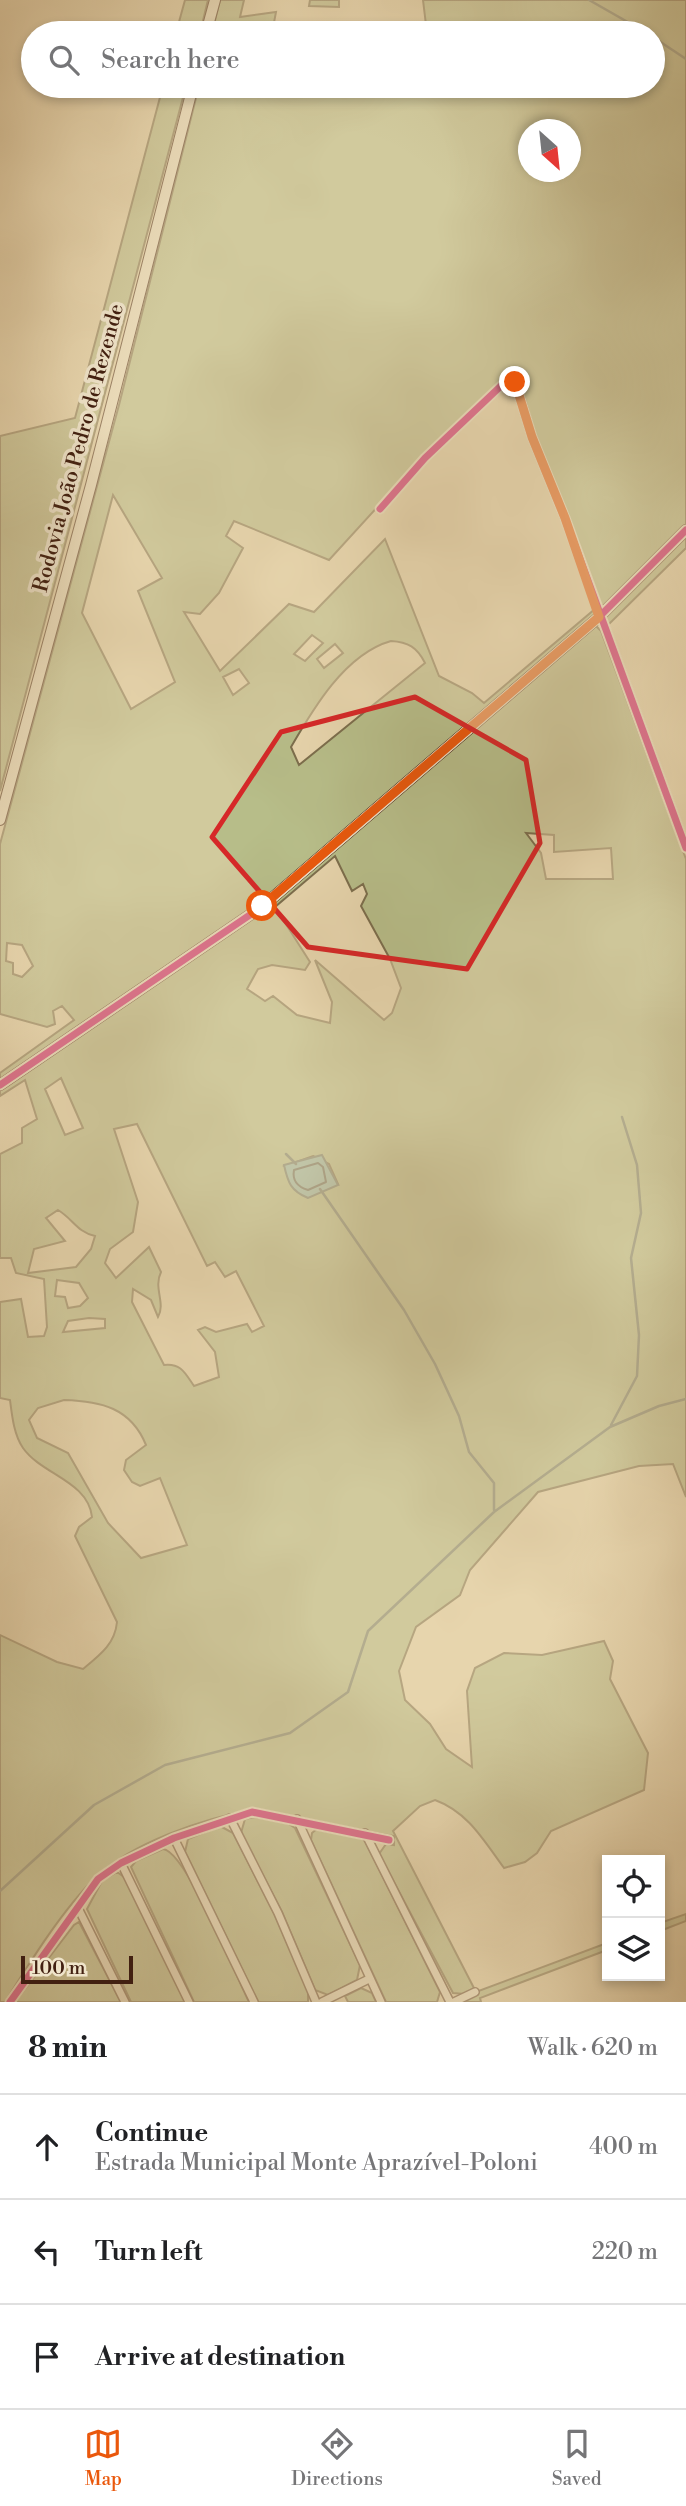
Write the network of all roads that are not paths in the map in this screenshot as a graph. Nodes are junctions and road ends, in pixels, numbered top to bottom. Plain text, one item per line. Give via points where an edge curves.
1 (215, 0) edge
2 (209, 21) edge
3 (190, 98) edge
4 (380, 509) dead end
5 (686, 530) edge
6 (599, 617) junction
7 (0, 820) edge
8 (686, 848) edge
9 (0, 1086) edge
10 (230, 1818) junction
11 (298, 1819) junction
12 (365, 1833) junction
13 (174, 1838) junction
14 (389, 1840) dead end
15 (121, 1863) junction
16 (78, 1908) junction
17 (369, 1979) junction
18 (475, 1992) dead end
19 (9, 2002) edge
20 (125, 2002) edge
21 (189, 2002) edge
22 (254, 2002) edge
23 (316, 2002) edge
24 (322, 2002) edge
25 (381, 2002) edge
26 (452, 2002) edge

1 - 2 street
3 - 7 street, Rodovia João Pedro de Rezende
4 - 6 street via 425,458 503,383 513,380
5 - 6 street
6 - 8 street
6 - 9 street via 262,906
10 - 11 street via 252,1812
10 - 13 street
10 - 23 street
11 - 12 street
11 - 17 street
12 - 14 street
12 - 26 street
13 - 15 street
13 - 22 street
15 - 16 street via 99,1879
15 - 21 street
16 - 19 street
16 - 20 street
17 - 24 street
17 - 25 street
18 - 26 street

